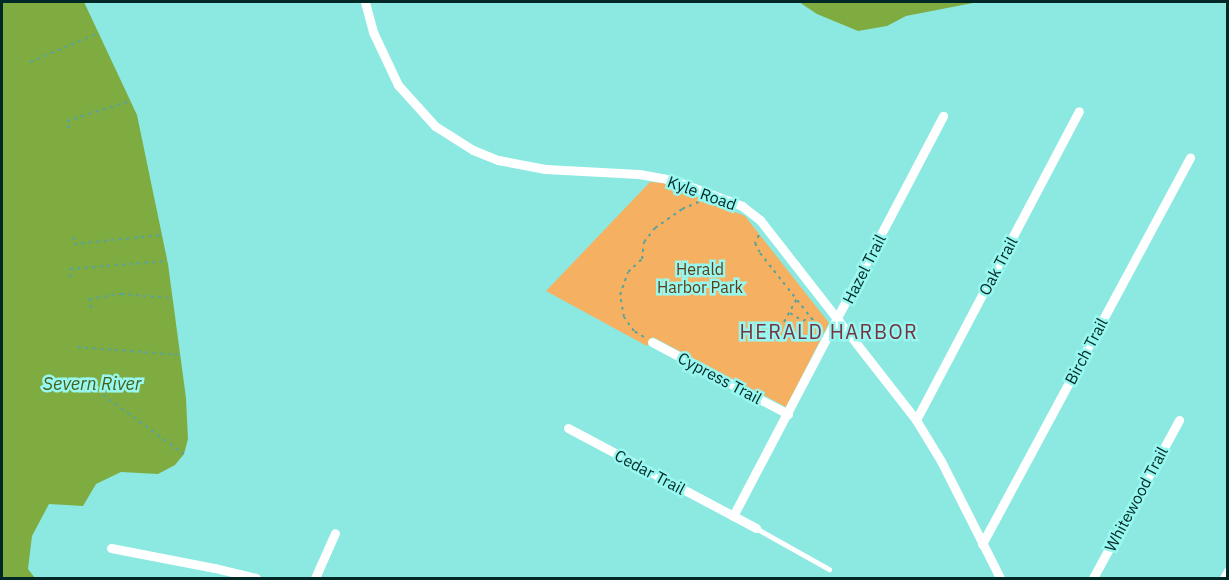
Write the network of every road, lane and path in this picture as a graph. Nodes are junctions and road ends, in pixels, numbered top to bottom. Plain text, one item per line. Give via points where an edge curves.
1 (365, 2) edge
2 (99, 33) dead end
3 (30, 62) dead end
4 (130, 101) dead end
5 (1079, 111) dead end
6 (943, 116) dead end
7 (69, 128) dead end
8 (1190, 157) dead end
9 (711, 195) junction
10 (767, 229) junction
11 (162, 236) dead end
12 (74, 237) dead end
13 (167, 261) dead end
14 (70, 277) dead end
15 (172, 298) dead end
16 (797, 299) junction
17 (91, 308) dead end
18 (790, 313) junction
19 (810, 317) junction
20 (838, 320) junction
21 (784, 322) dead end
22 (828, 338) junction
23 (652, 342) joint
24 (78, 347) dead end
25 (180, 355) dead end
26 (103, 395) dead end
27 (788, 414) junction
28 (916, 420) junction
29 (1179, 420) dead end
30 (568, 428) dead end
31 (184, 453) dead end
32 (733, 516) junction
33 (756, 528) joint
34 (335, 532) dead end
35 (982, 544) junction
36 (111, 548) dead end
37 (829, 569) dead end
38 (1227, 571) edge
39 (256, 579) edge
40 (315, 579) edge
41 (1000, 579) edge
42 (1093, 579) edge
43 (1224, 579) edge

1 - 9 street, Kyle Road via 372,32 398,85 435,126 473,150 498,160 545,169 639,174 673,180
2 - 3 path
4 - 7 path via 67,121
5 - 28 street, Oak Trail
6 - 20 street, Hazel Trail
8 - 35 street, Birch Trail
9 - 10 street, Kyle Road via 742,206
9 - 23 path via 655,228 644,242 642,259 628,273 620,295 624,317 634,331
10 - 16 path via 757,236 755,243
10 - 20 street, Kyle Road
11 - 12 path via 74,243
13 - 14 path via 70,269
15 - 17 path via 121,294 89,299
16 - 18 path
16 - 19 path
18 - 19 path via 802,321
18 - 21 path
19 - 22 path
20 - 22 street, Hazel Trail
20 - 28 street, Kyle Road
22 - 27 street, Hazel Trail
23 - 27 street, Cypress Trail
24 - 25 path
26 - 31 path
27 - 32 street, Hazel Trail
28 - 35 street, Kyle Road via 942,461
29 - 42 street, Whitewood Trail
30 - 32 street, Cedar Trail
32 - 33 street, Cedar Trail
33 - 37 lane
34 - 40 street
35 - 41 street, Kyle Road
36 - 39 street
38 - 43 street

